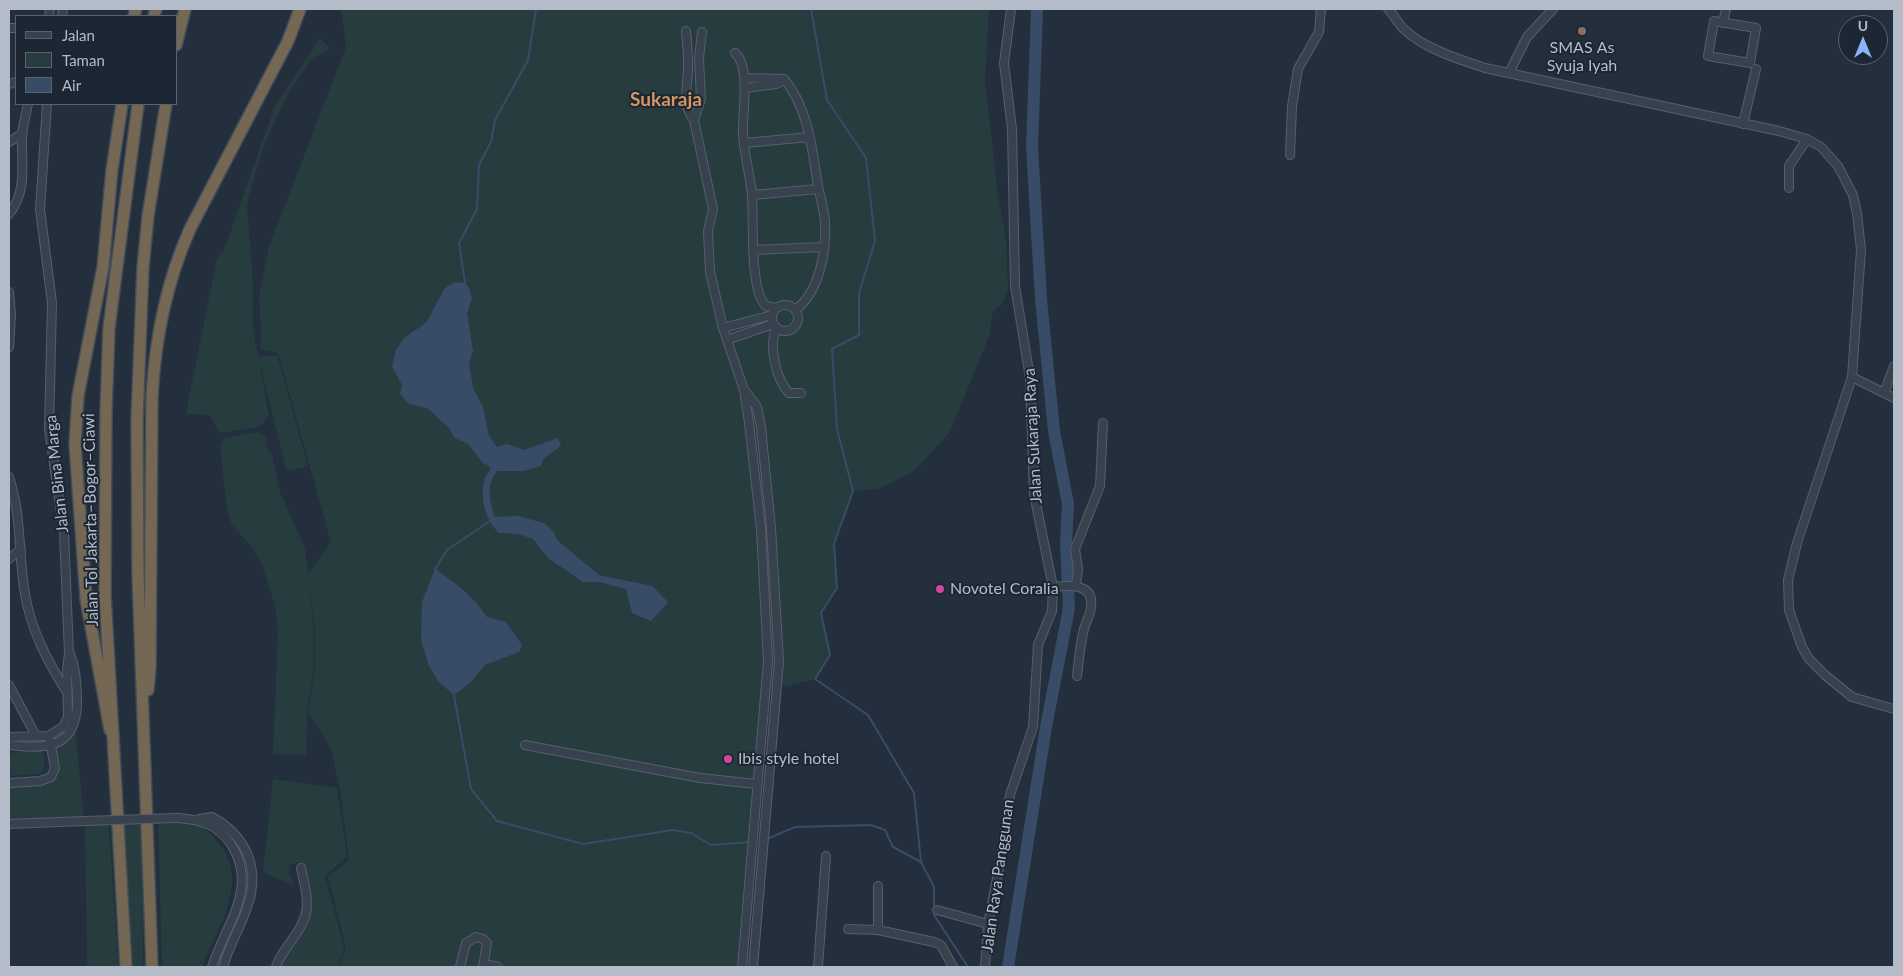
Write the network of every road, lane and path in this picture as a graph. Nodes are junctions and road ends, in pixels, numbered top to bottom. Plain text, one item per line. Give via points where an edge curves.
1 (185, 9) edge
2 (300, 9) edge
3 (1011, 9) edge
4 (1321, 9) edge
5 (1388, 9) edge
6 (1553, 9) edge
7 (1726, 9) edge
8 (1723, 23) junction
9 (686, 31) dead end
10 (702, 32) dead end
11 (178, 37) edge
12 (735, 53) dead end
13 (1756, 69) dead end
14 (1509, 73) junction
15 (745, 78) junction
16 (785, 80) junction
17 (744, 88) junction
18 (28, 105) edge
19 (47, 105) edge
20 (122, 105) edge
21 (138, 105) edge
22 (166, 105) edge
23 (694, 120) junction
24 (1744, 124) junction
25 (22, 133) junction
26 (810, 137) junction
27 (1807, 139) junction
28 (9, 142) edge
29 (744, 142) junction
30 (1290, 155) dead end
31 (1789, 188) dead end
32 (818, 189) junction
33 (752, 195) junction
34 (9, 214) edge
35 (823, 247) junction
36 (754, 250) junction
37 (9, 292) edge
38 (795, 310) junction
39 (774, 318) junction
40 (723, 328) junction
41 (9, 338) edge
42 (727, 340) junction
43 (9, 347) edge
44 (1894, 366) edge
45 (1852, 377) junction
46 (744, 390) junction
47 (801, 393) dead end
48 (1884, 393) junction
49 (1894, 398) edge
50 (1104, 422) dead end
51 (9, 481) edge
52 (21, 549) junction
53 (9, 559) edge
54 (1074, 585) junction
55 (1056, 587) junction
56 (69, 653) junction
57 (768, 660) junction
58 (779, 661) junction
59 (1077, 676) dead end
60 (9, 685) edge
61 (67, 693) junction
62 (1894, 709) edge
63 (144, 735) junction
64 (36, 736) junction
65 (48, 736) junction
66 (9, 738) edge
67 (9, 745) edge
68 (51, 745) junction
69 (525, 745) dead end
70 (760, 748) junction
71 (772, 749) junction
72 (116, 756) junction
73 (9, 783) edge
74 (756, 784) junction
75 (1012, 784) joint
76 (197, 820) junction
77 (9, 824) edge
78 (826, 856) dead end
79 (301, 868) dead end
80 (878, 886) dead end
81 (937, 910) dead end
82 (988, 924) junction
83 (848, 929) dead end
84 (878, 930) junction
85 (484, 966) edge
86 (126, 967) edge
87 (152, 967) edge
88 (212, 967) edge
89 (223, 967) edge
90 (276, 967) edge
91 (460, 967) edge
92 (498, 967) edge
93 (742, 967) edge
94 (753, 967) edge
95 (818, 967) edge
96 (953, 967) edge
97 (986, 967) edge

1 - 11 highway
2 - 63 highway via 288,41 179,253 161,317 152,397 150,668
3 - 55 street, Jalan Sukaraja Raya via 1004,63 1012,129 1017,296 1030,378 1034,494
4 - 30 street via 1319,32 1298,68
5 - 14 street via 1405,30 1439,50 1485,68
6 - 14 street via 1526,37
7 - 8 street
8 - 8 street via 1756,28 1750,63 1708,56 1714,21
9 - 23 street via 686,105
10 - 23 street via 699,58 701,99
12 - 15 street
13 - 24 street
14 - 24 street
15 - 16 street
15 - 17 street
16 - 17 street
16 - 26 street via 795,94
17 - 29 street
18 - 25 street
19 - 56 street, Jalan Bina Marga via 40,209 52,303 49,429 62,514
20 - 72 highway via 103,267 78,396 75,444 86,599
21 - 72 highway, Jalan Tol Jakarta–Bogor–Ciawi via 109,328 106,594
22 - 63 highway via 148,216 139,325 138,565
23 - 40 street via 713,209 708,231 708,254
24 - 27 street
25 - 28 street
25 - 34 street via 22,185 17,204
26 - 29 street
26 - 32 street
27 - 31 street via 1789,166
27 - 45 street via 1821,147 1838,166 1853,195 1857,213 1860,250
29 - 33 street
32 - 33 street
32 - 35 street via 825,223
33 - 36 street
35 - 36 street
35 - 38 street via 811,293
36 - 39 street via 759,296
37 - 41 street
38 - 39 street via 786,305
38 - 39 street via 797,320 791,329 786,330
39 - 40 street
39 - 42 street
39 - 47 street via 773,350 780,379 789,393
40 - 42 street
41 - 43 street
42 - 46 street
44 - 48 street
45 - 48 street
45 - 62 street via 1797,544 1788,580 1789,610 1802,647 1824,675 1852,697
46 - 57 street via 760,520
46 - 58 street via 757,407 762,427
48 - 49 street
50 - 54 street via 1100,486 1075,549 1078,569
51 - 52 street via 19,517
52 - 53 street
52 - 61 street via 24,592 31,620 44,655
54 - 55 street
54 - 59 street via 1087,592 1092,604 1083,631
55 - 75 street, Jalan Sukaraja Raya via 1052,611 1038,645 1033,727
56 - 61 street, Jalan Bina Marga
56 - 68 street via 76,677 77,719 70,734
57 - 58 street
57 - 70 street
58 - 71 street
60 - 64 street
61 - 65 street, Jalan Bina Marga via 67,720 60,730
63 - 87 highway
64 - 65 street
64 - 66 street
65 - 68 street
67 - 68 street
68 - 73 street via 55,768 51,777
69 - 74 street via 700,778
70 - 71 street
70 - 74 street
71 - 94 street
72 - 86 highway, Jalan Tol Jakarta–Bogor–Ciawi
74 - 93 street
75 - 82 street, Jalan Raya Panggunan
76 - 77 street, bridge
76 - 88 street via 212,825 227,839 237,854 243,873 238,903
76 - 89 street via 212,817 225,824 244,847 252,868 252,896
78 - 95 street
79 - 90 street via 306,917 282,951
80 - 84 street
81 - 82 street
82 - 97 street, Jalan Raya Panggunan
83 - 84 street
84 - 96 street via 934,942 944,950
85 - 91 street via 487,943 473,937 466,943
85 - 92 street

